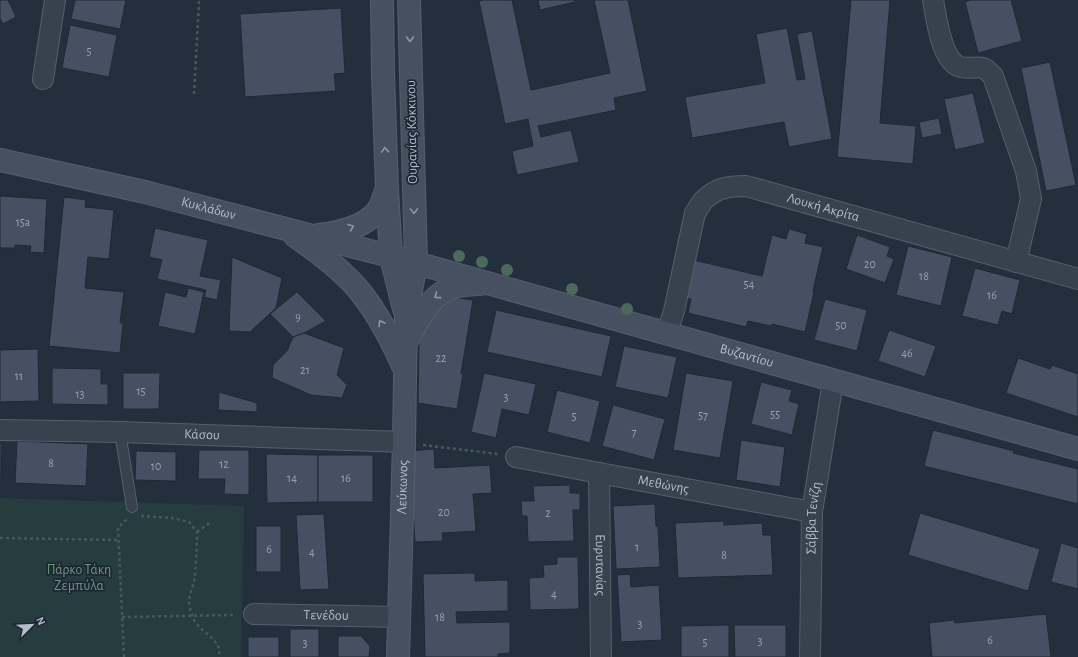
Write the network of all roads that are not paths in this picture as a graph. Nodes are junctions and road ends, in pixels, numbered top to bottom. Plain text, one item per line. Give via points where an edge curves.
1 (55, 0) edge
2 (382, 0) edge
3 (409, 0) edge
4 (933, 0) edge
5 (42, 79) dead end
6 (0, 160) edge
7 (387, 189) junction
8 (282, 228) junction
9 (314, 236) junction
10 (391, 257) junction
11 (1016, 262) junction
12 (416, 263) junction
13 (1078, 279) edge
14 (488, 283) junction
15 (406, 318) junction
16 (667, 333) junction
17 (405, 344) junction
18 (405, 371) junction
19 (833, 380) junction
20 (0, 430) edge
21 (120, 432) junction
22 (404, 442) junction
23 (1078, 449) edge
24 (516, 457) road end
25 (599, 474) junction
26 (130, 512) road end
27 (812, 512) junction
28 (254, 614) road end
29 (398, 617) junction
30 (398, 657) edge
31 (601, 657) edge
32 (810, 657) edge

1 - 5 street
7 -> 2 main road, Ουρανίας Κόκκινου
3 -> 12 main road, Ουρανίας Κόκκινου
4 - 11 street via 939,33 951,59 958,66 984,68 993,76 1026,171 1031,199
6 - 8 main road, Κυκλάδων via 144,192
9 -> 7 main road via 342,231 367,220 378,211
7 - 10 main road, Ουρανίας Κόκκινου
8 - 9 main road, Κυκλάδων
18 -> 8 main road via 395,348 360,291 321,255
9 - 10 main road, Κυκλάδων
10 - 12 main road, Κυκλάδων
10 - 15 main road, Λεύκωνος
11 - 13 street, Λουκή Ακρίτα
11 - 16 street, Λουκή Ακρίτα via 746,186 731,186 710,195 695,213
12 - 14 main road, Βυζαντίου
12 - 15 main road, Λεύκωνος
14 - 16 main road, Βυζαντίου
14 -> 17 main road via 456,286 439,294 425,308
15 - 17 main road, Λεύκωνος
16 - 19 main road, Βυζαντίου
17 - 18 main road, Λεύκωνος
18 - 22 main road, Λεύκωνος
19 - 23 main road, Βυζαντίου
19 - 27 street, Σάββα Τενίζη
20 - 21 street, Κάσου
21 - 22 street, Κάσου
21 - 26 lane
22 - 29 main road, Λεύκωνος
24 - 25 street, Μεθώνης
25 - 27 street, Μεθώνης
25 - 31 street, Ευρυτανίας
27 - 32 street, Σάββα Τενίζη
28 - 29 street, Τενέδου
29 - 30 main road, Λεύκωνος

